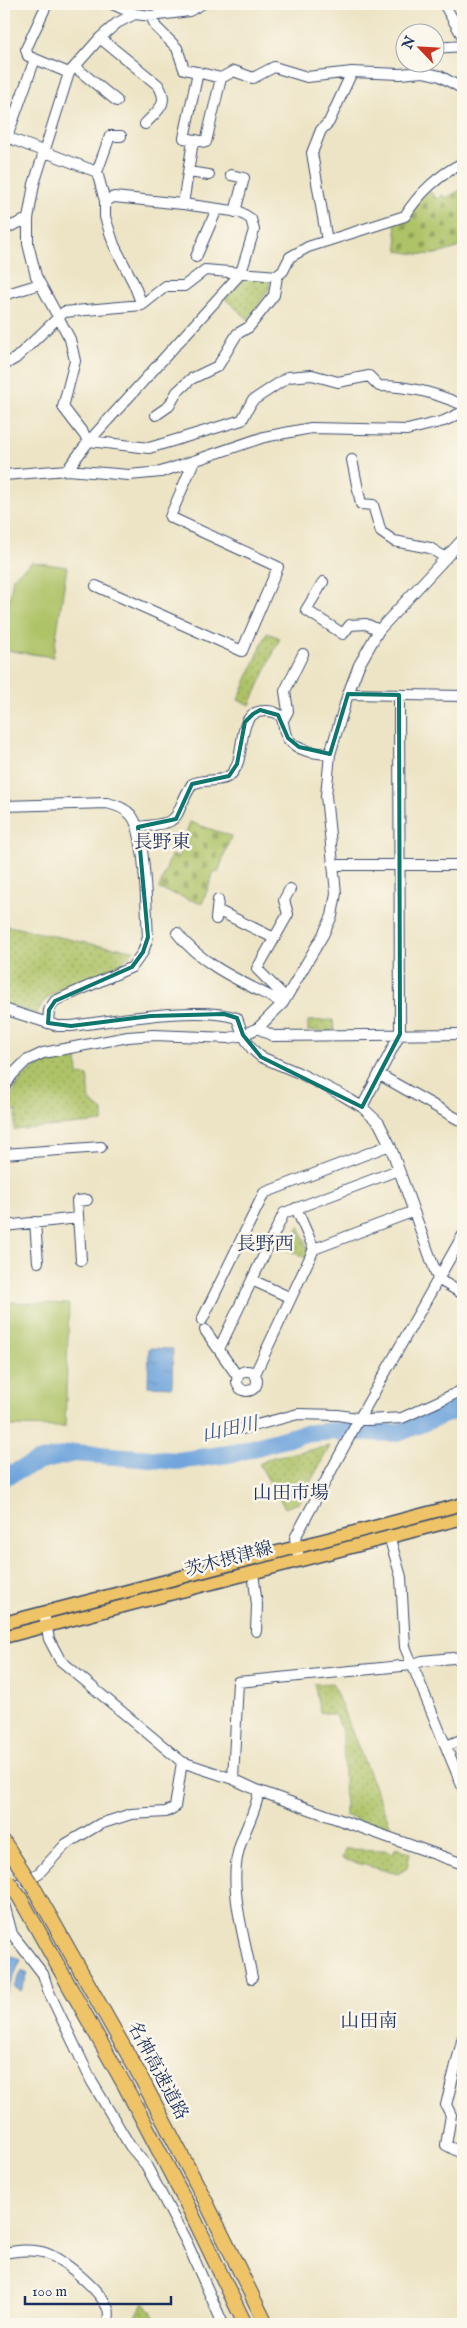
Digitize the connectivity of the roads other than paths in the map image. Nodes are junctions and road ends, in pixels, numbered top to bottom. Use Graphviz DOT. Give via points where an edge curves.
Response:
graph roads {
  1 [pos="47,4"];
  2 [pos="112,4"];
  3 [pos="202,4"];
  4 [pos="444,4"];
  5 [pos="135,14"];
  6 [pos="151,16"];
  7 [pos="463,37"];
  8 [pos="100,38"];
  9 [pos="463,46"];
  10 [pos="444,47"];
  11 [pos="35,59"];
  12 [pos="72,70"];
  13 [pos="198,72"];
  14 [pos="352,72"];
  15 [pos="221,78"];
  16 [pos="463,89"];
  17 [pos="117,101"];
  18 [pos="145,124"];
  19 [pos="5,136"];
  20 [pos="121,136"];
  21 [pos="193,141"];
  22 [pos="44,151"];
  23 [pos="463,163"];
  24 [pos="97,172"];
  25 [pos="188,172"];
  26 [pos="209,175"];
  27 [pos="231,175"];
  28 [pos="104,201"];
  29 [pos="183,204"];
  30 [pos="217,209"];
  31 [pos="235,212"];
  32 [pos="28,219"];
  33 [pos="4,229"];
  34 [pos="327,241"];
  35 [pos="196,258"];
  36 [pos="241,274"];
  37 [pos="278,276"];
  38 [pos="40,284"];
  39 [pos="4,295"];
  40 [pos="142,304"];
  41 [pos="59,318"];
  42 [pos="4,365"];
  43 [pos="463,405"];
  44 [pos="463,412"];
  45 [pos="156,415"];
  46 [pos="89,441"];
  47 [pos="352,460"];
  48 [pos="194,461"];
  49 [pos="67,470"];
  50 [pos="4,475"];
  51 [pos="463,538"];
  52 [pos="446,558"];
  53 [pos="323,582"];
  54 [pos="96,586"];
  55 [pos="379,630"];
  56 [pos="303,654"];
  57 [pos="348,694"];
  58 [pos="399,695"];
  59 [pos="463,696"];
  60 [pos="283,720"];
  61 [pos="330,754"];
  62 [pos="4,806"];
  63 [pos="138,828"];
  64 [pos="333,865"];
  65 [pos="400,865"];
  66 [pos="463,865"];
  67 [pos="290,889"];
  68 [pos="217,910"];
  69 [pos="177,933"];
  70 [pos="274,938"];
  71 [pos="284,1001"];
  72 [pos="4,1009"];
  73 [pos="48,1023"];
  74 [pos="258,1028"];
  75 [pos="400,1034"];
  76 [pos="463,1034"];
  77 [pos="243,1035"];
  78 [pos="380,1075"];
  79 [pos="4,1088"];
  80 [pos="362,1107"];
  81 [pos="463,1122"];
  82 [pos="390,1145"];
  83 [pos="101,1147"];
  84 [pos="4,1154"];
  85 [pos="398,1170"];
  86 [pos="88,1200"];
  87 [pos="296,1208"];
  88 [pos="412,1212"];
  89 [pos="78,1218"];
  90 [pos="35,1222"];
  91 [pos="4,1226"];
  92 [pos="463,1235"];
  93 [pos="314,1249"];
  94 [pos="81,1260"];
  95 [pos="38,1262"];
  96 [pos="438,1279"];
  97 [pos="252,1280"];
  98 [pos="463,1294"];
  99 [pos="291,1298"];
  100 [pos="219,1349"];
  101 [pos="255,1374"];
  102 [pos="238,1377"];
  103 [pos="463,1390"];
  104 [pos="359,1419"];
  105 [pos="238,1430"];
  106 [pos="463,1504"];
  107 [pos="463,1518"];
  108 [pos="389,1536"];
  109 [pos="298,1553"];
  110 [pos="253,1572"];
  111 [pos="43,1613"];
  112 [pos="4,1623"];
  113 [pos="46,1626"];
  114 [pos="256,1631"];
  115 [pos="4,1637"];
  116 [pos="463,1657"];
  117 [pos="412,1665"];
  118 [pos="463,1739"];
  119 [pos="446,1746"];
  120 [pos="182,1762"];
  121 [pos="234,1778"];
  122 [pos="463,1788"];
  123 [pos="259,1791"];
  124 [pos="4,1842"];
  125 [pos="463,1863"];
  126 [pos="5,1883"];
  127 [pos="4,1904"];
  128 [pos="252,1978"];
  129 [pos="463,2038"];
  130 [pos="463,2154"];
  131 [pos="4,2253"];
  132 [pos="108,2324"];
  133 [pos="223,2324"];
  134 [pos="245,2324"];
  135 [pos="266,2324"];
  1 -- 11 [label="street" via="26,49 28,56"];
  2 -- 5 [label="street"];
  3 -- 6 [label="street" via="190,11"];
  4 -- 7 [label="street"];
  5 -- 6 [label="street"];
  5 -- 8 [label="street" via="117,23"];
  6 -- 13 [label="street" via="177,48 184,69"];
  8 -- 12 [label="street"];
  8 -- 18 [label="street" via="158,85 164,94 163,105"];
  9 -- 10 [label="street"];
  11 -- 12 [label="street"];
  11 -- 19 [label="street"];
  12 -- 17 [label="street"];
  12 -- 22 [label="street"];
  13 -- 15 [label="street"];
  13 -- 21 [label="street" via="184,138"];
  14 -- 15 [label="street" via="308,77 274,67 252,78 234,71"];
  14 -- 16 [label="street" via="423,72 440,76"];
  14 -- 34 [label="street" via="312,153"];
  15 -- 21 [label="street" via="206,142"];
  19 -- 22 [label="street"];
  20 -- 24 [label="street" via="110,136"];
  21 -- 25 [label="street"];
  22 -- 24 [label="street"];
  22 -- 32 [label="street"];
  23 -- 34 [label="street" via="447,172 415,200 405,216"];
  24 -- 28 [label="street"];
  25 -- 26 [label="street"];
  25 -- 29 [label="street"];
  27 -- 31 [label="street" via="244,178"];
  28 -- 29 [label="street" via="114,197"];
  28 -- 40 [label="street" via="114,246"];
  29 -- 30 [label="street"];
  30 -- 31 [label="street"];
  30 -- 35 [label="street"];
  31 -- 36 [label="street" via="251,219 254,230"];
  32 -- 33 [label="street"];
  32 -- 38 [label="street" via="28,244"];
  34 -- 37 [label="street" via="290,257"];
  36 -- 37 [label="street"];
  36 -- 40 [label="street" via="206,270 184,286 166,286"];
  36 -- 46 [label="street"];
  37 -- 45 [label="street" via="274,295 249,327 236,334 218,366 191,379 177,392 169,406"];
  38 -- 39 [label="street"];
  38 -- 41 [label="street"];
  40 -- 41 [label="street" via="64,312"];
  41 -- 42 [label="street"];
  41 -- 46 [label="street" via="70,339 75,360 63,407"];
  43 -- 46 [label="street" via="405,386 379,386 369,376 338,382 312,375 288,377 252,401 242,420 149,448"];
  44 -- 48 [label="street" via="444,421 407,430 311,428 264,437"];
  46 -- 49 [label="street"];
  47 -- 52 [label="street" via="361,504 374,505 381,532 394,541 430,548"];
  48 -- 49 [label="street" via="161,472 129,475"];
  48 -- 54 [label="street" via="170,517 278,567 242,651"];
  49 -- 50 [label="street"];
  51 -- 52 [label="street"];
  52 -- 55 [label="street"];
  53 -- 55 [label="street" via="306,610 343,634 350,625 366,624"];
  55 -- 57 [label="street" via="359,665"];
  56 -- 60 [label="street" via="285,691 288,712"];
  57 -- 58 [label="street"];
  57 -- 61 [label="street"];
  58 -- 59 [label="street"];
  58 -- 65 [label="street"];
  60 -- 61 [label="street" via="288,738 299,747"];
  60 -- 63 [label="street" via="272,712 260,710 252,714 245,722 237,764 229,776 192,784 176,819"];
  61 -- 64 [label="street" via="326,796"];
  62 -- 63 [label="street" via="107,802 132,816"];
  63 -- 73 [label="street" via="148,937 144,952 132,967 55,1001 49,1010"];
  64 -- 65 [label="street"];
  64 -- 71 [label="street" via="336,893 332,916"];
  65 -- 66 [label="street"];
  65 -- 75 [label="street"];
  67 -- 70 [label="street" via="284,900 288,914"];
  68 -- 70 [label="street"];
  69 -- 71 [label="street" via="184,943 218,968"];
  70 -- 71 [label="street" via="257,969"];
  71 -- 74 [label="street"];
  72 -- 73 [label="street"];
  73 -- 77 [label="street" via="70,1026 151,1016 224,1014 237,1018"];
  74 -- 75 [label="street" via="273,1036"];
  74 -- 77 [label="street"];
  75 -- 76 [label="street"];
  75 -- 78 [label="street"];
  77 -- 79 [label="street" via="229,1038 128,1037 44,1054 26,1061"];
  77 -- 80 [label="street" via="261,1057 299,1073"];
  78 -- 80 [label="street"];
  78 -- 81 [label="street"];
  80 -- 82 [label="street" via="379,1123"];
  82 -- 85 [label="street"];
  82 -- 100 [label="street" via="264,1193 203,1325"];
  83 -- 84 [label="street"];
  85 -- 87 [label="street"];
  85 -- 88 [label="street"];
  86 -- 89 [label="street" via="77,1201"];
  87 -- 93 [label="street"];
  87 -- 97 [label="street" via="284,1213"];
  88 -- 93 [label="street"];
  88 -- 96 [label="street"];
  89 -- 90 [label="street"];
  89 -- 94 [label="street"];
  90 -- 91 [label="street"];
  90 -- 95 [label="street"];
  92 -- 96 [label="street"];
  93 -- 99 [label="street"];
  96 -- 98 [label="street"];
  96 -- 104 [label="street"];
  97 -- 99 [label="street"];
  97 -- 100 [label="street"];
  99 -- 101 [label="street"];
  100 -- 102 [label="street"];
  101 -- 102 [label="street" via="246,1371"];
  101 -- 102 [label="street" via="257,1384 247,1391 239,1386"];
  103 -- 104 [label="street" via="402,1418"];
  104 -- 105 [label="street" via="298,1414"];
  104 -- 109 [label="street" via="295,1538"];
  106 -- 109 [label="main road, 茨木摂津線"];
  107 -- 108 [label="main road, 茨木摂津線"];
  108 -- 109 [label="main road, 茨木摂津線"];
  108 -- 117 [label="street" via="401,1577 405,1647"];
  109 -- 110 [label="main road, 茨木摂津線"];
  109 -- 111 [label="main road, 茨木摂津線"];
  110 -- 113 [label="main road, 茨木摂津線"];
  110 -- 114 [label="street"];
  111 -- 112 [label="main road, 茨木摂津線"];
  111 -- 113 [label="street"];
  113 -- 115 [label="main road, 茨木摂津線"];
  113 -- 120 [label="street" via="60,1660"];
  116 -- 117 [label="street"];
  117 -- 119 [label="street"];
  117 -- 121 [label="street" via="238,1682"];
  118 -- 119 [label="street"];
  119 -- 122 [label="street"];
  120 -- 121 [label="street"];
  120 -- 126 [label="street" via="175,1806 166,1812 131,1814 100,1824 66,1844 39,1873"];
  121 -- 123 [label="street"];
  123 -- 125 [label="street"];
  123 -- 128 [label="street" via="256,1809 238,1852 234,1882"];
  124 -- 135 [label="highway, 名神高速道路, bridge" via="35,1890 139,2074"];
  126 -- 134 [label="highway, 名神高速道路, bridge" via="20,1898 124,2084"];
  127 -- 133 [label="street" via="12,1934 43,1974 92,2082 130,2146 146,2165 187,2243"];
  129 -- 130 [label="street" via="446,2105 451,2115 446,2145"];
  131 -- 132 [label="street" via="27,2250 61,2260 99,2294 109,2311"];
}
